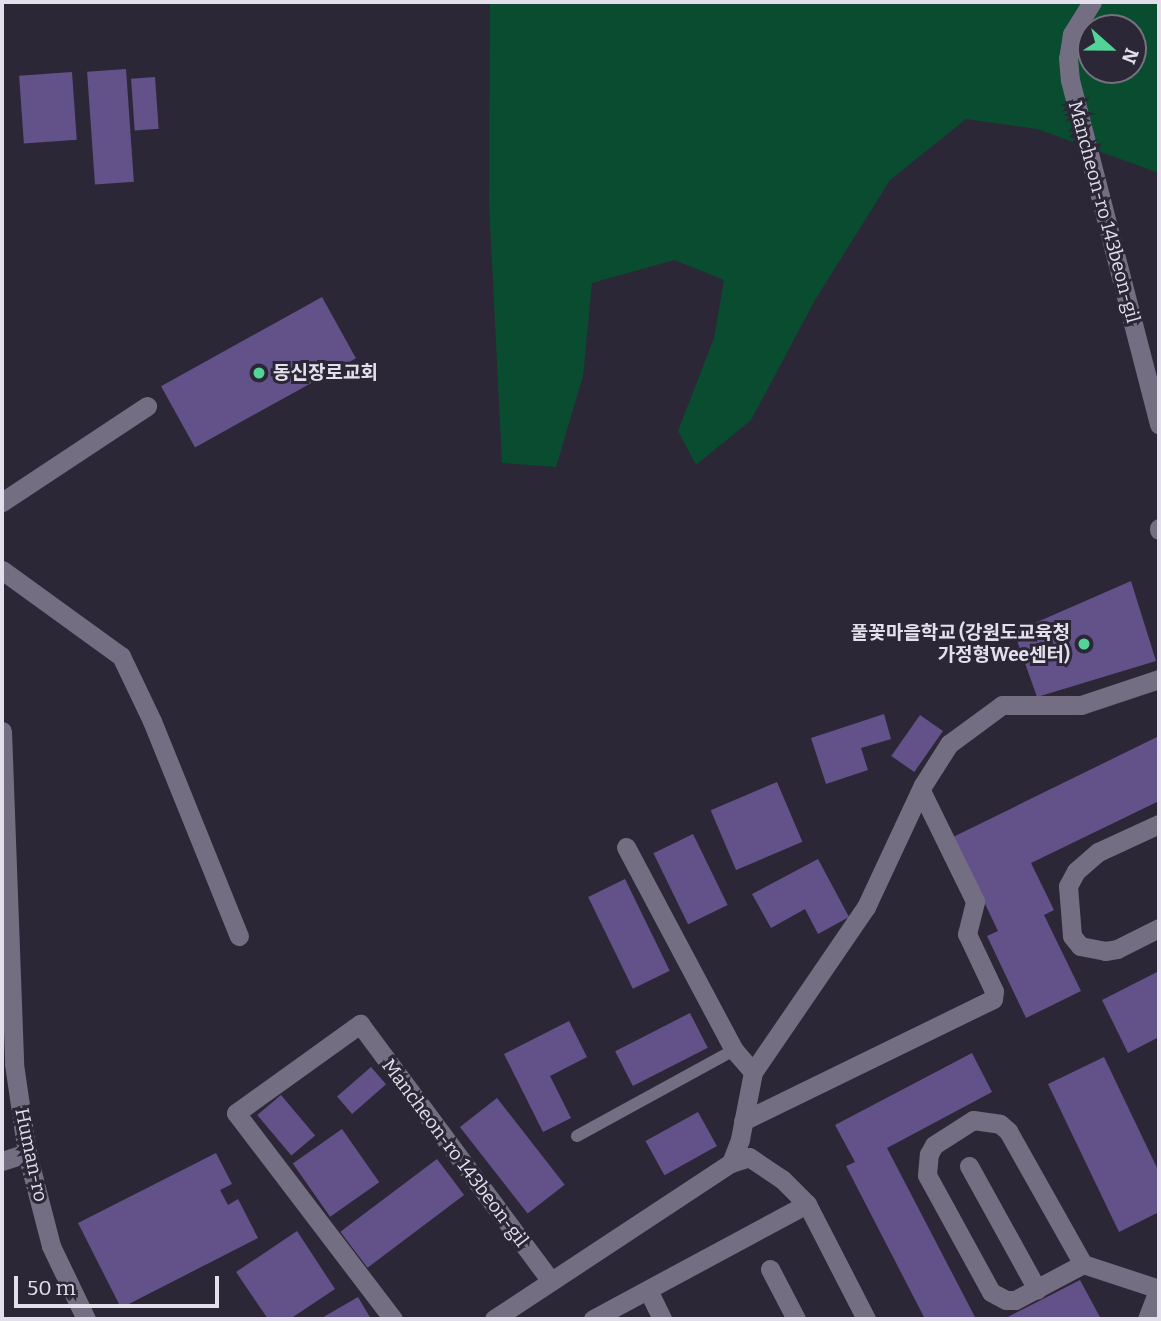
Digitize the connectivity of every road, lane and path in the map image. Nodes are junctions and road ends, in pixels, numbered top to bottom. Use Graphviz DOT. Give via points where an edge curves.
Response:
graph roads {
  1 [pos="1092,2"];
  2 [pos="147,406"];
  3 [pos="1159,425"];
  4 [pos="2,502"];
  5 [pos="2,570"];
  6 [pos="1159,679"];
  7 [pos="2,731"];
  8 [pos="921,791"];
  9 [pos="1159,824"];
  10 [pos="626,847"];
  11 [pos="1159,928"];
  12 [pos="239,936"];
  13 [pos="734,1050"];
  14 [pos="752,1072"];
  15 [pos="743,1121"];
  16 [pos="577,1136"];
  17 [pos="27,1153"];
  18 [pos="2,1161"];
  19 [pos="731,1163"];
  20 [pos="969,1166"];
  21 [pos="807,1204"];
  22 [pos="1083,1264"];
  23 [pos="770,1269"];
  24 [pos="551,1281"];
  25 [pos="1037,1289"];
  26 [pos="1159,1289"];
  27 [pos="648,1290"];
  28 [pos="1159,1304"];
  29 [pos="86,1319"];
  30 [pos="393,1319"];
  31 [pos="494,1319"];
  32 [pos="593,1319"];
  33 [pos="662,1319"];
  34 [pos="796,1319"];
  35 [pos="866,1319"];
  36 [pos="1150,1319"];
  1 -- 3 [label="street, Mancheon-ro 143beon-gil" via="1072,34 1070,80"];
  2 -- 4 [label="street"];
  5 -- 12 [label="street" via="121,656"];
  6 -- 8 [label="street" via="1081,705 1002,705 949,744"];
  7 -- 17 [label="street, Human-ro" via="14,1064"];
  8 -- 14 [label="street" via="866,907"];
  8 -- 15 [label="street" via="975,901 967,934 993,989 993,999"];
  9 -- 11 [label="street" via="1087,860 1068,886 1072,936 1080,946 1117,949"];
  10 -- 13 [label="street"];
  13 -- 14 [label="street"];
  13 -- 16 [label="lane"];
  14 -- 15 [label="street"];
  15 -- 19 [label="street"];
  17 -- 18 [label="street"];
  17 -- 29 [label="street, Human-ro" via="51,1246"];
  19 -- 21 [label="street" via="749,1157 782,1179"];
  19 -- 24 [label="street"];
  20 -- 25 [label="street"];
  21 -- 27 [label="street"];
  21 -- 35 [label="street"];
  22 -- 25 [label="street"];
  22 -- 25 [label="street" via="1008,1131 990,1121 974,1120 942,1137 929,1154 927,1175 984,1284 1006,1300"];
  22 -- 26 [label="street"];
  23 -- 34 [label="street"];
  24 -- 30 [label="street, Mancheon-ro 143beon-gil" via="360,1024 236,1113"];
  24 -- 31 [label="street"];
  26 -- 36 [label="street"];
  27 -- 32 [label="street"];
  27 -- 33 [label="street"];
  28 -- 36 [label="street"];
}
